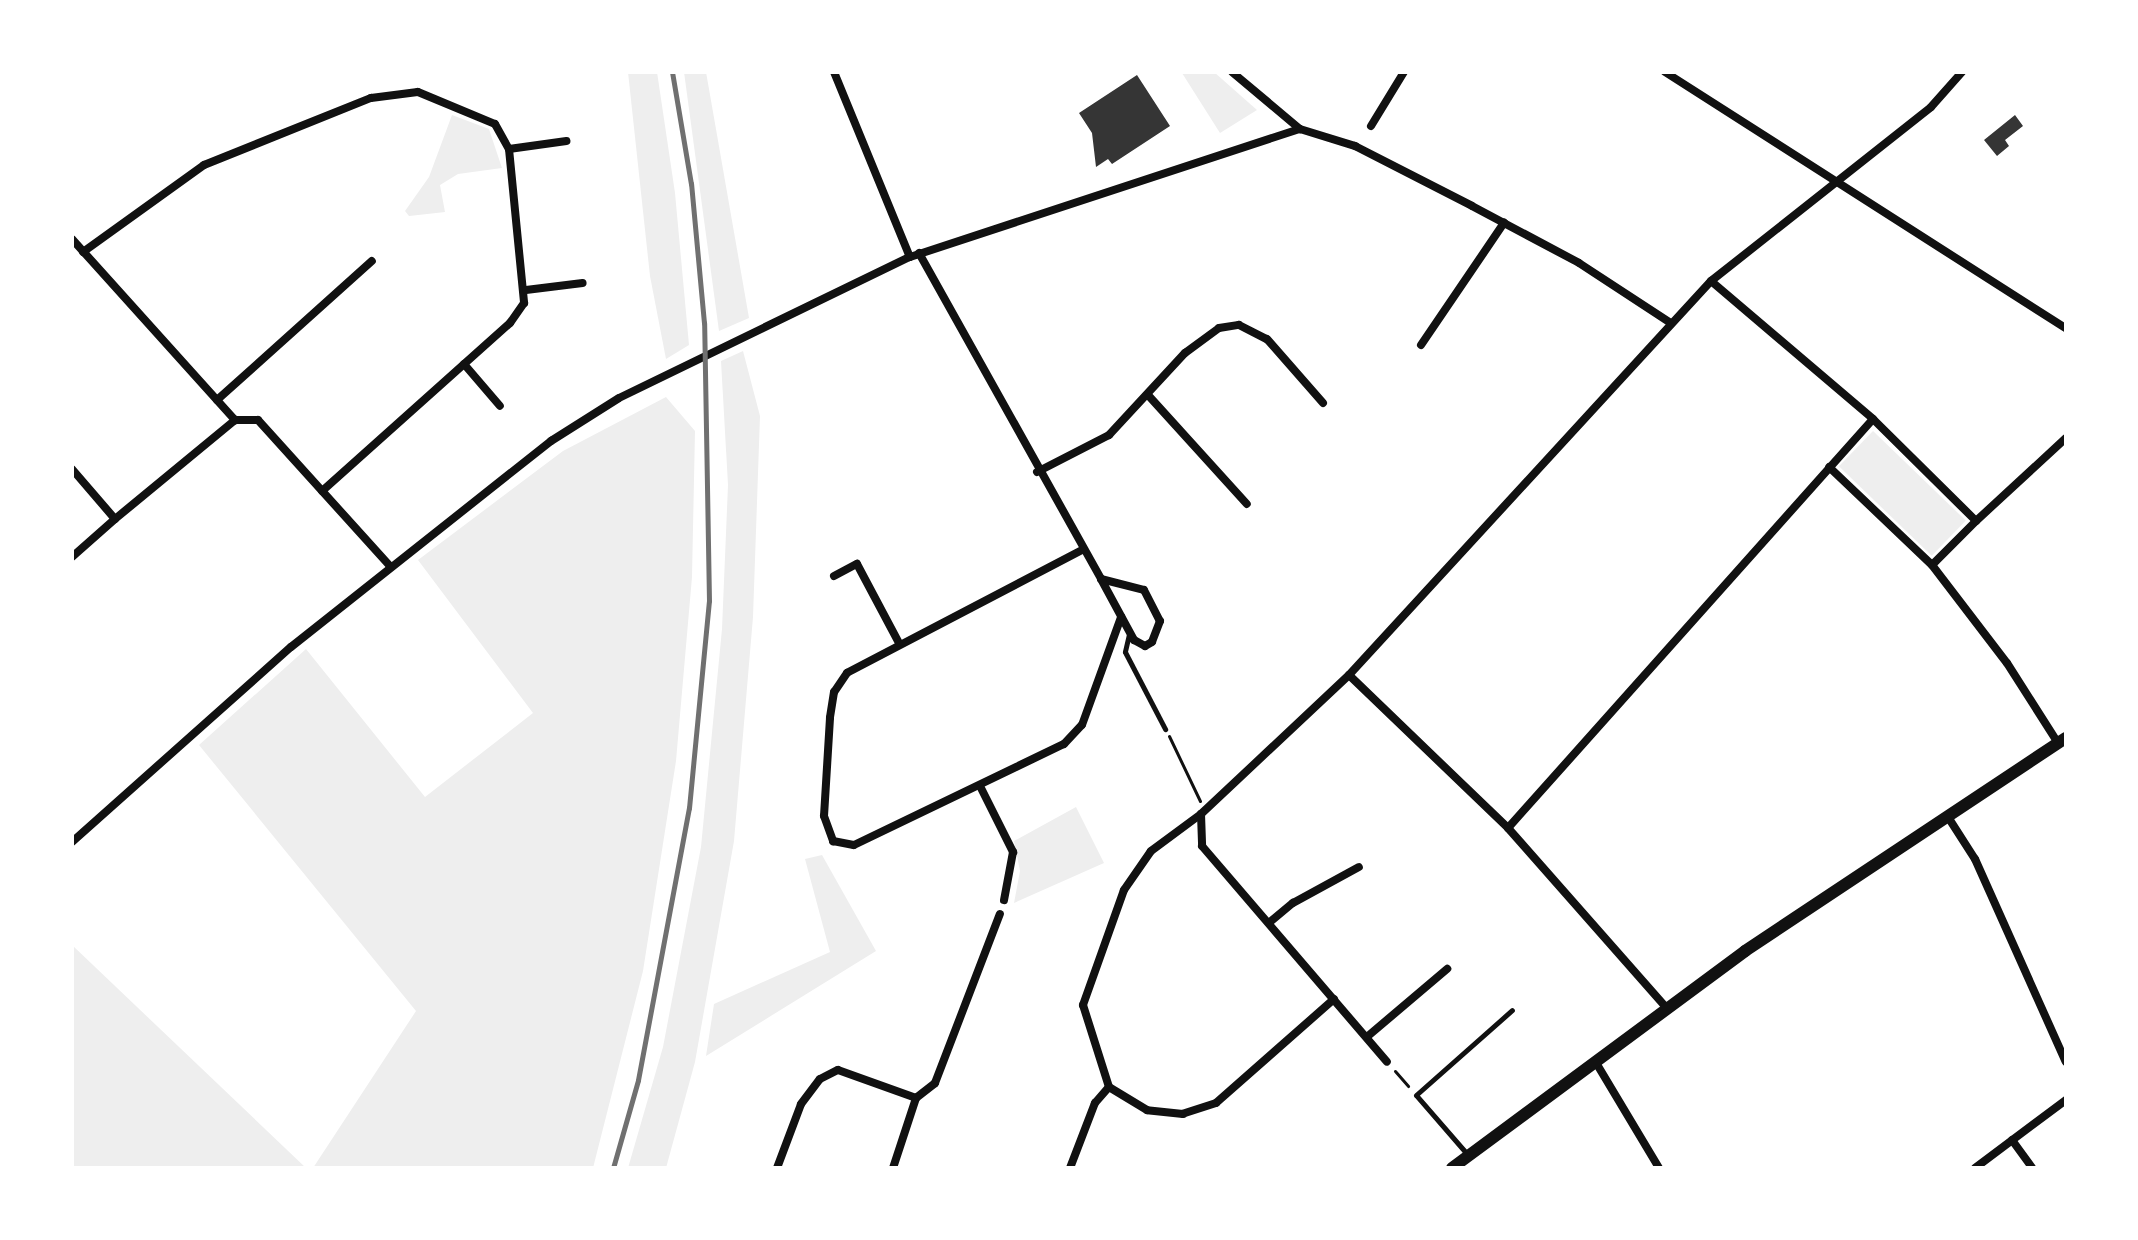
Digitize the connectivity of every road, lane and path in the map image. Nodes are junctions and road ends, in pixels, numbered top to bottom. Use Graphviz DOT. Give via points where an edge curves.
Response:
graph roads {
  1 [pos="834,72"];
  2 [pos="1232,72"];
  3 [pos="1404,72"];
  4 [pos="1665,72"];
  5 [pos="1962,72"];
  6 [pos="1371,126"];
  7 [pos="1300,129"];
  8 [pos="566,141"];
  9 [pos="509,149"];
  10 [pos="1836,182"];
  11 [pos="1504,223"];
  12 [pos="72,239"];
  13 [pos="83,252"];
  14 [pos="915,255"];
  15 [pos="372,261"];
  16 [pos="1711,281"];
  17 [pos="583,283"];
  18 [pos="526,290"];
  19 [pos="1669,322"];
  20 [pos="2066,328"];
  21 [pos="1421,345"];
  22 [pos="464,364"];
  23 [pos="1148,395"];
  24 [pos="217,400"];
  25 [pos="1323,403"];
  26 [pos="500,406"];
  27 [pos="1873,419"];
  28 [pos="235,420"];
  29 [pos="2066,438"];
  30 [pos="1829,467"];
  31 [pos="72,469"];
  32 [pos="1037,472"];
  33 [pos="322,491"];
  34 [pos="1247,504"];
  35 [pos="115,519"];
  36 [pos="1976,521"];
  37 [pos="1082,550"];
  38 [pos="72,557"];
  39 [pos="1932,565"];
  40 [pos="391,567"];
  41 [pos="834,576"];
  42 [pos="1101,579"];
  43 [pos="1121,617"];
  44 [pos="1130,633"];
  45 [pos="899,643"];
  46 [pos="1349,675"];
  47 [pos="1165,729"];
  48 [pos="2062,740"];
  49 [pos="981,788"];
  50 [pos="1201,814"];
  51 [pos="1948,817"];
  52 [pos="1508,828"];
  53 [pos="72,842"];
  54 [pos="1359,867"];
  55 [pos="1004,900"];
  56 [pos="1000,914"];
  57 [pos="1270,922"];
  58 [pos="1447,969"];
  59 [pos="1334,999"];
  60 [pos="1666,1007"];
  61 [pos="1512,1010"];
  62 [pos="1368,1036"];
  63 [pos="1595,1061"];
  64 [pos="1387,1062"];
  65 [pos="2066,1062"];
  66 [pos="1109,1087"];
  67 [pos="1416,1095"];
  68 [pos="916,1098"];
  69 [pos="2066,1100"];
  70 [pos="2012,1140"];
  71 [pos="1468,1155"];
  72 [pos="777,1168"];
  73 [pos="893,1168"];
  74 [pos="1070,1168"];
  75 [pos="1452,1168"];
  76 [pos="1659,1168"];
  77 [pos="1975,1168"];
  78 [pos="2032,1168"];
  1 -- 14 [label="street"];
  2 -- 7 [label="street"];
  3 -- 6 [label="street"];
  4 -- 10 [label="street"];
  5 -- 10 [label="street" via="1931,107"];
  7 -- 11 [label="street" via="1355,146"];
  7 -- 14 [label="street"];
  8 -- 9 [label="street"];
  9 -- 13 [label="street" via="501,131 478,114 418,92 390,92 204,165"];
  9 -- 18 [label="street"];
  10 -- 16 [label="street"];
  10 -- 20 [label="street"];
  11 -- 19 [label="street" via="1579,263"];
  11 -- 21 [label="street"];
  12 -- 13 [label="street"];
  13 -- 24 [label="street"];
  14 -- 32 [label="street"];
  14 -- 40 [label="street" via="619,398 551,441"];
  15 -- 24 [label="street"];
  16 -- 19 [label="street"];
  16 -- 27 [label="street"];
  17 -- 18 [label="street"];
  18 -- 22 [label="street" via="519,314"];
  19 -- 46 [label="street"];
  22 -- 26 [label="street"];
  22 -- 33 [label="street"];
  23 -- 25 [label="street" via="1205,335 1239,325 1267,339"];
  23 -- 32 [label="street" via="1109,435"];
  23 -- 34 [label="street"];
  24 -- 28 [label="street"];
  27 -- 30 [label="street"];
  27 -- 36 [label="street"];
  28 -- 33 [label="street" via="258,420"];
  28 -- 35 [label="street"];
  29 -- 36 [label="street"];
  30 -- 39 [label="street"];
  30 -- 52 [label="street"];
  31 -- 35 [label="street"];
  32 -- 37 [label="street"];
  33 -- 40 [label="street"];
  35 -- 38 [label="street"];
  36 -- 39 [label="street"];
  37 -- 42 [label="street"];
  37 -- 45 [label="street"];
  39 -- 48 [label="street"];
  40 -- 53 [label="street" via="291,647"];
  41 -- 45 [label="street" via="857,564"];
  42 -- 43 [label="street"];
  42 -- 44 [label="street" via="1140,587 1160,621 1158,637 1145,646"];
  43 -- 44 [label="street"];
  43 -- 49 [label="street" via="1076,734"];
  44 -- 47 [label="lane" via="1125,652"];
  45 -- 49 [label="street" via="847,673 834,692 824,816 833,841 854,845"];
  46 -- 50 [label="street"];
  46 -- 52 [label="street"];
  47 -- 50 [label="path" via="1199,795"];
  48 -- 51 [label="street"];
  49 -- 55 [label="street" via="1013,852"];
  50 -- 57 [label="street" via="1202,846"];
  50 -- 66 [label="street" via="1151,851 1133,872 1083,999"];
  51 -- 60 [label="street"];
  51 -- 65 [label="street" via="1975,859"];
  52 -- 60 [label="street"];
  54 -- 57 [label="street" via="1293,903"];
  56 -- 68 [label="street" via="935,1083"];
  57 -- 59 [label="street"];
  58 -- 62 [label="street"];
  59 -- 62 [label="street"];
  59 -- 66 [label="street" via="1201,1111 1147,1110"];
  60 -- 63 [label="street"];
  61 -- 67 [label="lane"];
  62 -- 64 [label="street"];
  63 -- 71 [label="street"];
  63 -- 76 [label="street"];
  64 -- 67 [label="path"];
  66 -- 74 [label="street" via="1095,1103"];
  67 -- 71 [label="lane"];
  68 -- 72 [label="street" via="838,1070 820,1079 801,1104"];
  68 -- 73 [label="street"];
  69 -- 70 [label="street"];
  70 -- 77 [label="street"];
  70 -- 78 [label="street"];
  71 -- 75 [label="street"];
}
